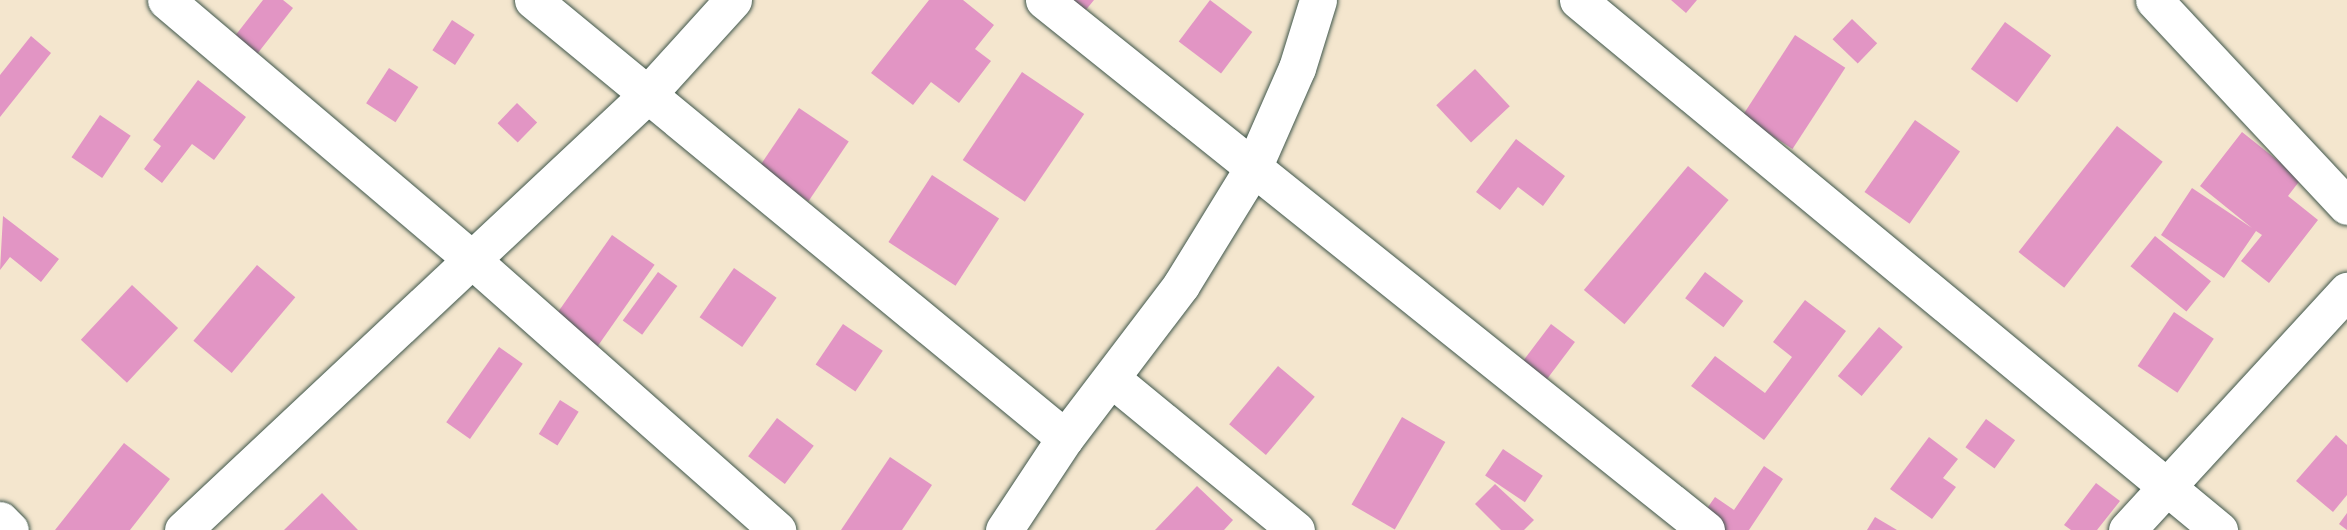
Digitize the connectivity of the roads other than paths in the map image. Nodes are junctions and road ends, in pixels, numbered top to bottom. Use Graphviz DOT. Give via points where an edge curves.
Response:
graph roads {
  1 [pos="166,0"];
  2 [pos="533,0"];
  3 [pos="733,0"];
  4 [pos="1044,0"];
  5 [pos="1318,0"];
  6 [pos="1578,0"];
  7 [pos="2154,0"];
  8 [pos="645,97"];
  9 [pos="1253,168"];
  10 [pos="2347,206"];
  11 [pos="471,259"];
  12 [pos="2347,291"];
  13 [pos="1112,379"];
  14 [pos="1065,438"];
  15 [pos="2166,486"];
  16 [pos="0,520"];
  17 [pos="10,530"];
  18 [pos="183,530"];
  19 [pos="776,530"];
  20 [pos="1004,530"];
  21 [pos="1296,530"];
  22 [pos="1706,530"];
  23 [pos="2127,530"];
  24 [pos="2219,530"];
  1 -- 11 [label="street"];
  2 -- 8 [label="street"];
  3 -- 8 [label="street"];
  4 -- 9 [label="street"];
  5 -- 9 [label="street" via="1297,68"];
  6 -- 15 [label="street"];
  7 -- 10 [label="street"];
  8 -- 11 [label="street"];
  8 -- 14 [label="street"];
  9 -- 13 [label="street" via="1181,285"];
  9 -- 22 [label="street"];
  11 -- 18 [label="street"];
  11 -- 19 [label="street"];
  12 -- 15 [label="street"];
  13 -- 14 [label="street"];
  13 -- 21 [label="street"];
  14 -- 20 [label="street"];
  15 -- 23 [label="street"];
  15 -- 24 [label="street"];
  16 -- 17 [label="street"];
}
